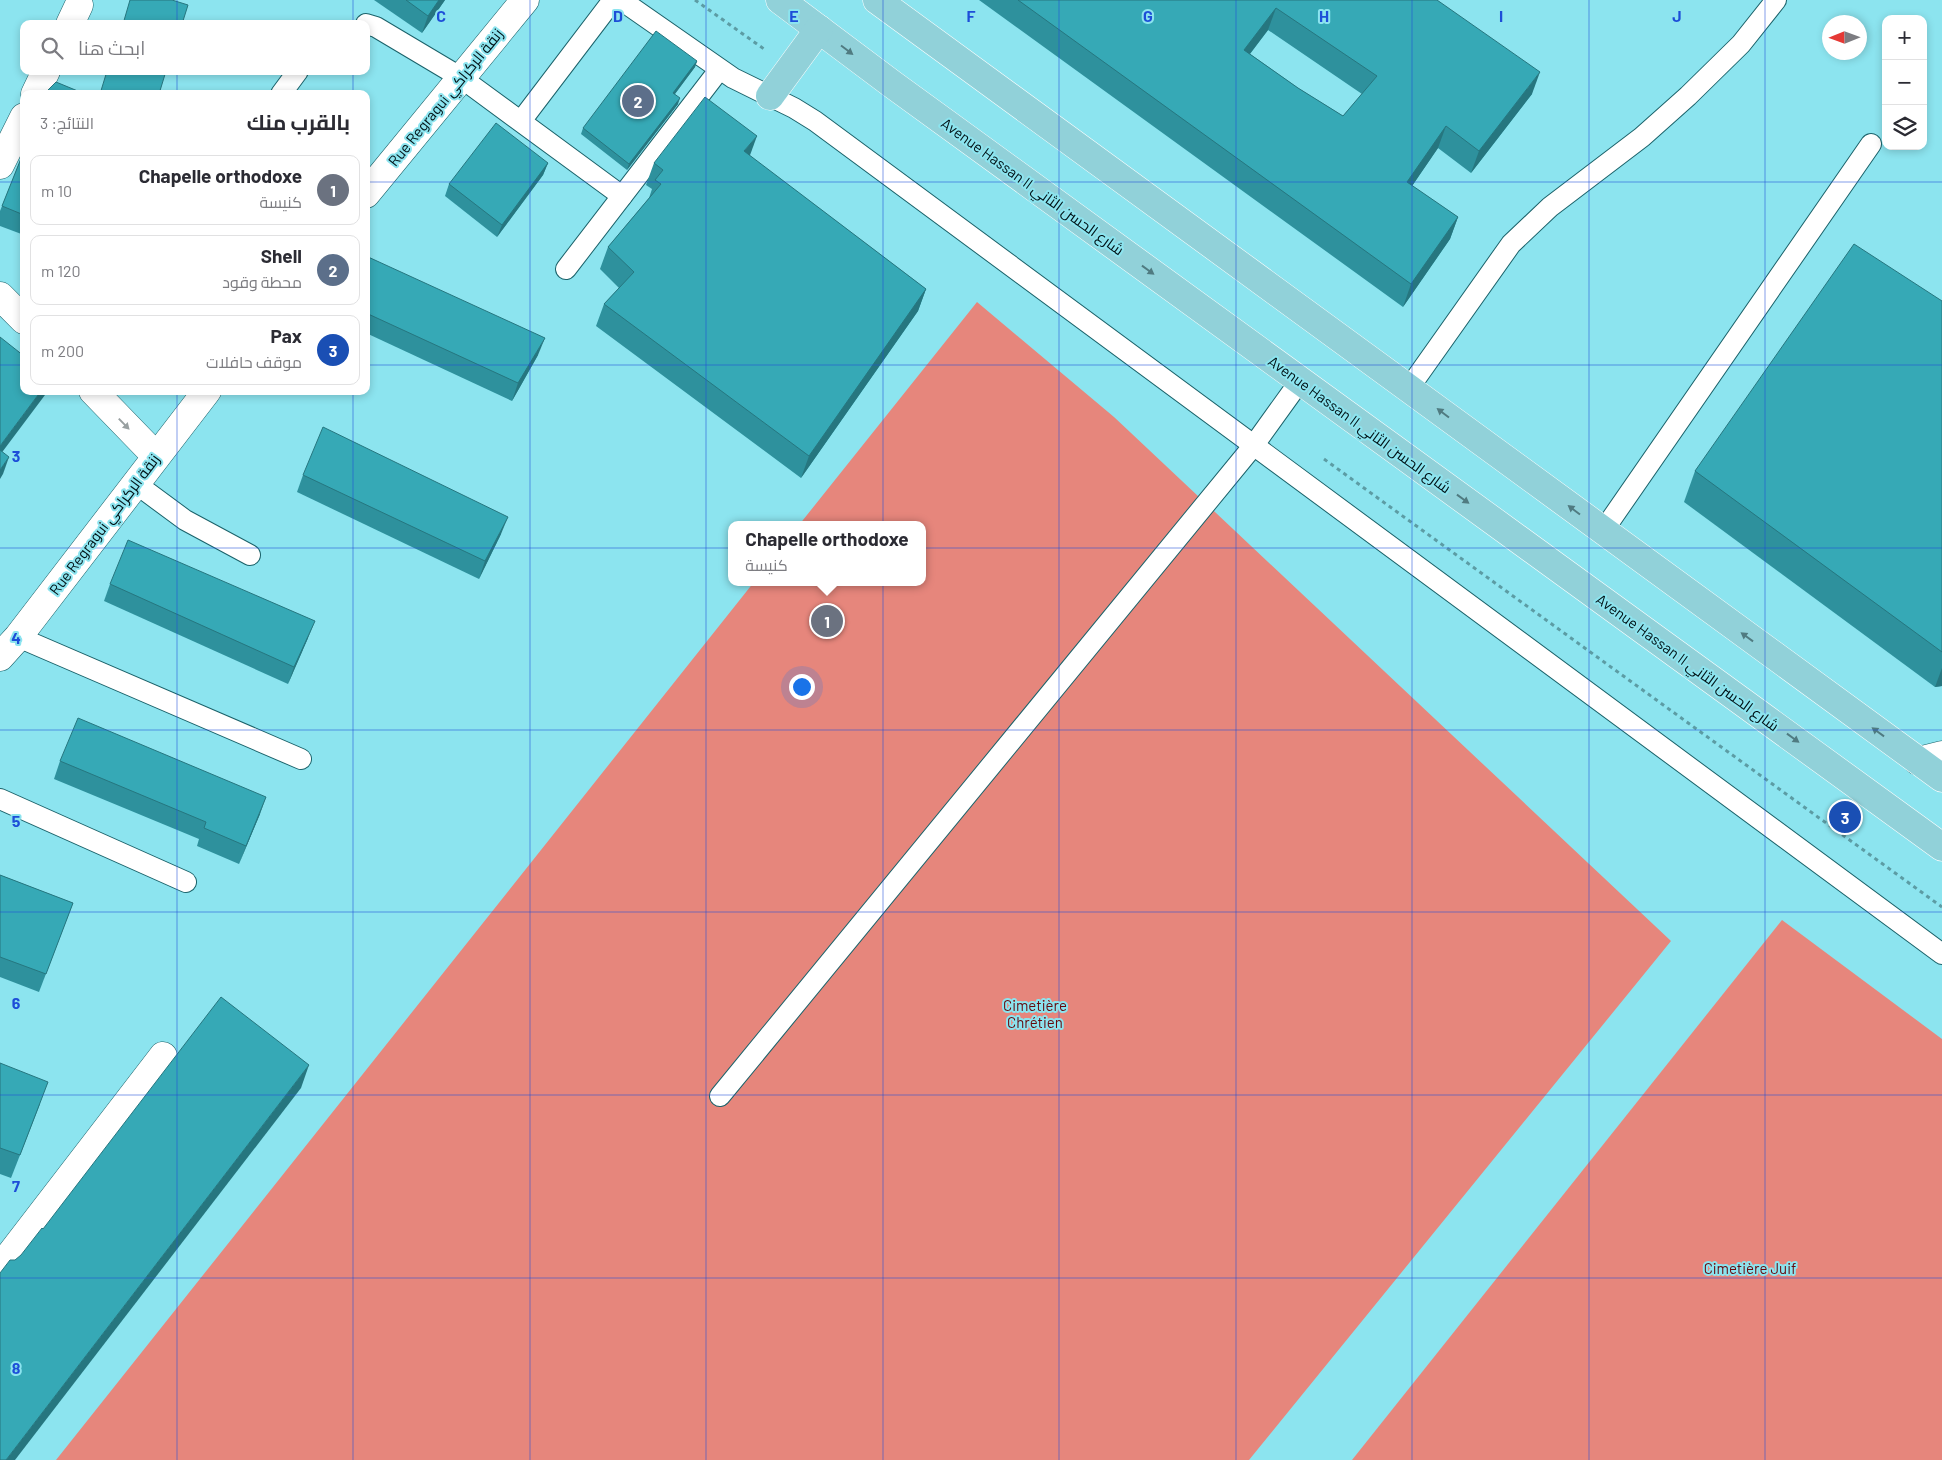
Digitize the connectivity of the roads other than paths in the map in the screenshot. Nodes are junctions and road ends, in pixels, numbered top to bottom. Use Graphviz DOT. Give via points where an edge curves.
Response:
graph roads {
  1 [pos="525,0"];
  2 [pos="613,0"];
  3 [pos="621,0"];
  4 [pos="780,0"];
  5 [pos="877,0"];
  6 [pos="1776,0"];
  7 [pos="370,25"];
  8 [pos="818,29"];
  9 [pos="719,70"];
  10 [pos="44,75"];
  11 [pos="295,75"];
  12 [pos="460,77"];
  13 [pos="37,90"];
  14 [pos="284,90"];
  15 [pos="770,96"];
  16 [pos="521,121"];
  17 [pos="20,125"];
  18 [pos="1871,144"];
  19 [pos="0,165"];
  20 [pos="370,189"];
  21 [pos="622,196"];
  22 [pos="566,269"];
  23 [pos="0,296"];
  24 [pos="20,316"];
  25 [pos="1300,381"];
  26 [pos="1409,388"];
  27 [pos="96,395"];
  28 [pos="205,395"];
  29 [pos="1254,445"];
  30 [pos="156,456"];
  31 [pos="135,483"];
  32 [pos="1603,531"];
  33 [pos="250,555"];
  34 [pos="18,636"];
  35 [pos="0,657"];
  36 [pos="1930,758"];
  37 [pos="301,759"];
  38 [pos="1942,778"];
  39 [pos="0,798"];
  40 [pos="1942,847"];
  41 [pos="186,882"];
  42 [pos="1942,954"];
  43 [pos="163,1056"];
  44 [pos="720,1096"];
  45 [pos="2,1264"];
  1 -- 12 [label="street, Rue Regragui زنقة الركراكي"];
  2 -- 16 [label="lane"];
  3 -- 9 [label="lane"];
  4 -- 8 [label="main road, Avenue Hassan II شارع الحسن الثاني"];
  5 -- 26 [label="main road"];
  6 -- 26 [label="lane" via="1742,44 1688,96 1642,137 1550,207 1510,244"];
  7 -- 12 [label="lane"];
  8 -- 15 [label="main road"];
  8 -- 25 [label="main road, Avenue Hassan II شارع الحسن الثاني, one-way"];
  9 -- 15 [label="lane"];
  9 -- 21 [label="lane"];
  10 -- 13 [label="street"];
  11 -- 14 [label="lane"];
  12 -- 16 [label="lane"];
  12 -- 20 [label="street, Rue Regragui زنقة الركراكي"];
  15 -- 29 [label="lane" via="816,121"];
  16 -- 21 [label="lane"];
  17 -- 19 [label="street"];
  18 -- 32 [label="lane"];
  21 -- 22 [label="lane"];
  23 -- 24 [label="street"];
  25 -- 29 [label="lane"];
  25 -- 40 [label="main road, Avenue Hassan II شارع الحسن الثاني, one-way"];
  32 -- 26 [label="main road, one-way"];
  27 -- 30 [label="street, one-way"];
  28 -- 30 [label="street, Rue Regragui زنقة الركراكي"];
  29 -- 42 [label="lane"];
  29 -- 44 [label="lane"];
  30 -- 31 [label="street, Rue Regragui زنقة الركراكي"];
  31 -- 33 [label="lane" via="184,520"];
  31 -- 34 [label="street, Rue Regragui زنقة الركراكي"];
  36 -- 32 [label="main road, one-way"];
  34 -- 35 [label="street, Rue Regragui زنقة الركراكي"];
  34 -- 37 [label="lane"];
  36 -- 38 [label="main road"];
  39 -- 41 [label="lane"];
  43 -- 45 [label="street"];
}
